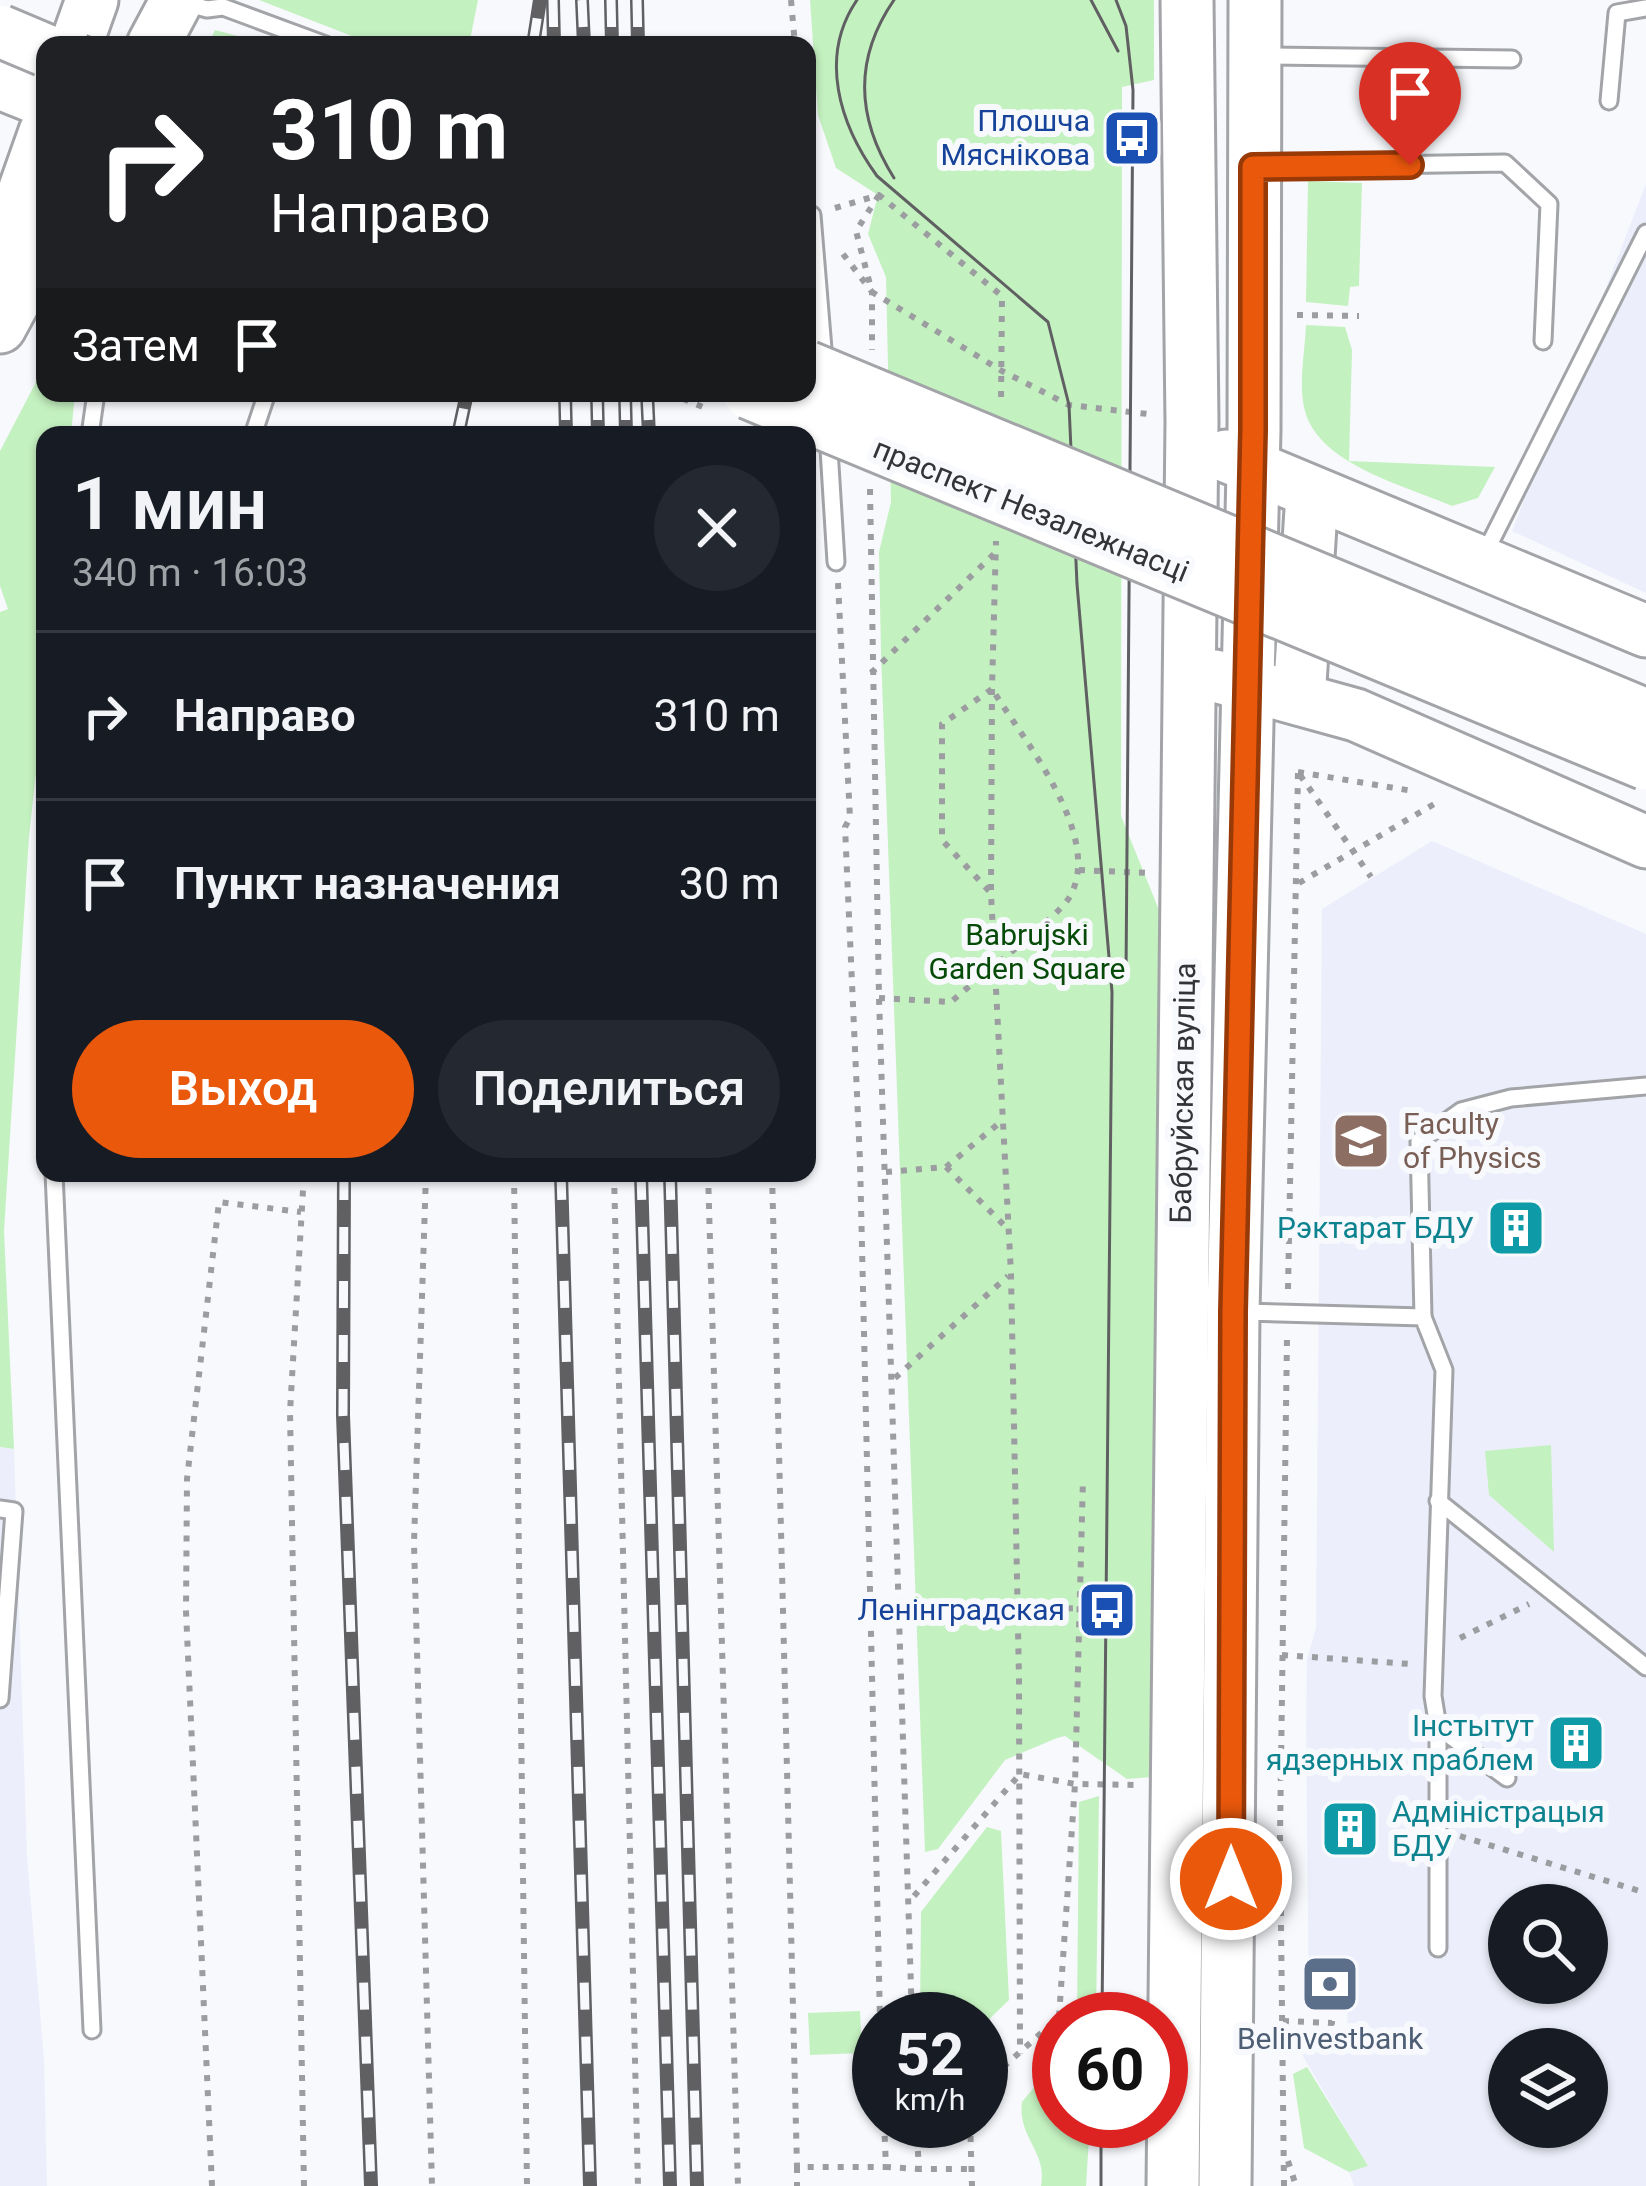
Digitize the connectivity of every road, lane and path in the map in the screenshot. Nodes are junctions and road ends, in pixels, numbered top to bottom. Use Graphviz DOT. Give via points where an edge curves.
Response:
graph roads {
  1 [pos="22,0"];
  2 [pos="92,0"];
  3 [pos="177,0"];
  4 [pos="791,0"];
  5 [pos="1187,0"];
  6 [pos="1255,0"];
  7 [pos="1646,8"];
  8 [pos="0,31"];
  9 [pos="79,36"];
  10 [pos="157,36"];
  11 [pos="302,36"];
  12 [pos="794,36"];
  13 [pos="36,46"];
  14 [pos="0,53"];
  15 [pos="1254,56"];
  16 [pos="1512,59"];
  17 [pos="0,82"];
  18 [pos="36,97"];
  19 [pos="1609,101"];
  20 [pos="36,157"];
  21 [pos="1253,167"];
  22 [pos="879,195"];
  23 [pos="816,219"];
  24 [pos="1646,233"];
  25 [pos="0,259"];
  26 [pos="1641,260"];
  27 [pos="36,261"];
  28 [pos="816,272"];
  29 [pos="872,292"];
  30 [pos="1288,315"];
  31 [pos="1359,316"];
  32 [pos="0,327"];
  33 [pos="1543,341"];
  34 [pos="872,359"];
  35 [pos="816,371"];
  36 [pos="771,402"];
  37 [pos="1174,428"];
  38 [pos="1251,466"];
  39 [pos="870,472"];
  40 [pos="1312,494"];
  41 [pos="995,553"];
  42 [pos="836,562"];
  43 [pos="1480,563"];
  44 [pos="1646,631"];
  45 [pos="1186,667"];
  46 [pos="872,673"];
  47 [pos="1246,684"];
  48 [pos="1299,699"];
  49 [pos="1646,715"];
  50 [pos="1646,764"];
  51 [pos="1298,772"];
  52 [pos="1448,796"];
  53 [pos="1646,842"];
  54 [pos="1353,851"];
  55 [pos="1079,870"];
  56 [pos="1154,873"];
  57 [pos="1371,877"];
  58 [pos="1299,883"];
  59 [pos="995,962"];
  60 [pos="879,998"];
  61 [pos="1645,1082"];
  62 [pos="1004,1120"];
  63 [pos="946,1167"];
  64 [pos="886,1172"];
  65 [pos="54,1182"];
  66 [pos="303,1182"];
  67 [pos="426,1182"];
  68 [pos="514,1182"];
  69 [pos="614,1182"];
  70 [pos="708,1182"];
  71 [pos="772,1182"];
  72 [pos="301,1212"];
  73 [pos="1008,1229"];
  74 [pos="1011,1274"];
  75 [pos="1233,1312"];
  76 [pos="1423,1317"];
  77 [pos="895,1378"];
  78 [pos="1083,1478"];
  79 [pos="1438,1501"];
  80 [pos="0,1509"];
  81 [pos="1082,1608"];
  82 [pos="1016,1613"];
  83 [pos="902,1614"];
  84 [pos="1646,1667"];
  85 [pos="0,1699"];
  86 [pos="1438,1727"];
  87 [pos="1020,1774"];
  88 [pos="1507,1778"];
  89 [pos="1075,1784"];
  90 [pos="1437,1829"];
  91 [pos="1280,1836"];
  92 [pos="1646,1894"];
  93 [pos="911,1899"];
  94 [pos="1438,1948"];
  95 [pos="879,1992"];
  96 [pos="912,1992"];
  97 [pos="1332,2008"];
  98 [pos="1283,2021"];
  99 [pos="92,2030"];
  100 [pos="1021,2054"];
  101 [pos="1008,2065"];
  102 [pos="885,2148"];
  103 [pos="918,2148"];
  104 [pos="971,2148"];
  105 [pos="1284,2150"];
  106 [pos="886,2167"];
  107 [pos="797,2168"];
  108 [pos="919,2169"];
  109 [pos="972,2169"];
  110 [pos="212,2186"];
  111 [pos="304,2186"];
  112 [pos="433,2186"];
  113 [pos="527,2186"];
  114 [pos="638,2186"];
  115 [pos="738,2186"];
  116 [pos="797,2186"];
  117 [pos="972,2186"];
  118 [pos="1173,2186"];
  119 [pos="1225,2186"];
  120 [pos="1284,2186"];
  121 [pos="1296,2186"];
  1 -- 14 [label="main road"];
  2 -- 9 [label="main road"];
  3 -- 10 [label="main road"];
  3 -- 11 [label="lane" via="223,7"];
  4 -- 12 [label="path"];
  5 -- 37 [label="main road, Бабруйская вуліца"];
  6 -- 15 [label="main road, Бабруйская вуліца"];
  7 -- 19 [label="lane" via="1617,13"];
  8 -- 13 [label="main road, bridge"];
  15 -- 16 [label="lane"];
  15 -- 21 [label="main road, Бабруйская вуліца"];
  17 -- 18 [label="main road"];
  20 -- 25 [label="main road"];
  21 -- 33 [label="lane" via="1504,163 1549,203"];
  21 -- 38 [label="main road, Бабруйская вуліца"];
  22 -- 29 [label="path" via="856,231"];
  23 -- 29 [label="path"];
  24 -- 26 [label="lane"];
  26 -- 43 [label="lane"];
  27 -- 32 [label="main road"];
  28 -- 42 [label="lane"];
  29 -- 34 [label="path"];
  29 -- 37 [label="path" via="1069,405"];
  30 -- 31 [label="path"];
  35 -- 49 [label="main road, праспект Незалежнасці, bridge"];
  36 -- 50 [label="main road, праспект Незалежнасці, bridge"];
  37 -- 38 [label="main road"];
  37 -- 45 [label="main road, Бабруйская вуліца"];
  38 -- 40 [label="main road"];
  38 -- 47 [label="main road, Бабруйская вуліца"];
  39 -- 46 [label="path"];
  40 -- 43 [label="main road"];
  40 -- 48 [label="main road"];
  41 -- 46 [label="path"];
  42 -- 95 [label="path" via="850,818"];
  43 -- 44 [label="main road"];
  45 -- 47 [label="main road"];
  45 -- 118 [label="main road, Бабруйская вуліца"];
  46 -- 60 [label="path"];
  47 -- 48 [label="main road"];
  47 -- 75 [label="main road, Бабруйская вуліца"];
  48 -- 53 [label="main road" via="1356,715"];
  51 -- 54 [label="path"];
  52 -- 54 [label="path"];
  54 -- 57 [label="path"];
  54 -- 58 [label="path"];
  55 -- 56 [label="path"];
  55 -- 59 [label="path" via="1068,900"];
  55 -- 59 [label="path" via="1069,812 992,689"];
  59 -- 60 [label="path" via="951,1002"];
  59 -- 62 [label="path"];
  60 -- 64 [label="path"];
  61 -- 76 [label="lane" via="1478,1106 1419,1141"];
  62 -- 63 [label="path"];
  62 -- 73 [label="path"];
  63 -- 64 [label="path"];
  63 -- 73 [label="path"];
  64 -- 77 [label="path"];
  65 -- 99 [label="lane"];
  66 -- 72 [label="path"];
  67 -- 112 [label="path" via="414,1543"];
  68 -- 113 [label="path"];
  69 -- 114 [label="path"];
  70 -- 115 [label="path"];
  71 -- 107 [label="path"];
  72 -- 110 [label="path" via="219,1202 187,1479"];
  72 -- 111 [label="path" via="290,1412"];
  73 -- 74 [label="path"];
  74 -- 77 [label="path"];
  74 -- 82 [label="path"];
  75 -- 76 [label="lane"];
  75 -- 119 [label="main road, Бабруйская вуліца"];
  76 -- 79 [label="lane" via="1444,1370"];
  77 -- 83 [label="path"];
  78 -- 81 [label="path"];
  79 -- 84 [label="lane"];
  79 -- 86 [label="lane"];
  80 -- 85 [label="lane" via="14,1511"];
  81 -- 82 [label="path"];
  81 -- 89 [label="path"];
  82 -- 83 [label="path"];
  82 -- 87 [label="path"];
  83 -- 93 [label="path"];
  86 -- 88 [label="lane"];
  86 -- 90 [label="lane"];
  87 -- 89 [label="path"];
  87 -- 93 [label="path"];
  87 -- 100 [label="path"];
  89 -- 100 [label="path" via="1059,2017"];
  90 -- 92 [label="path"];
  90 -- 94 [label="lane"];
  91 -- 98 [label="path"];
  93 -- 96 [label="path"];
  97 -- 98 [label="path" via="1332,2023"];
  98 -- 105 [label="path"];
  100 -- 101 [label="path"];
  102 -- 106 [label="path"];
  103 -- 108 [label="path"];
  104 -- 109 [label="path"];
  105 -- 120 [label="path"];
  105 -- 121 [label="path"];
  106 -- 107 [label="path"];
  106 -- 108 [label="path"];
  107 -- 116 [label="path"];
  108 -- 109 [label="path"];
  109 -- 117 [label="path"];
}
